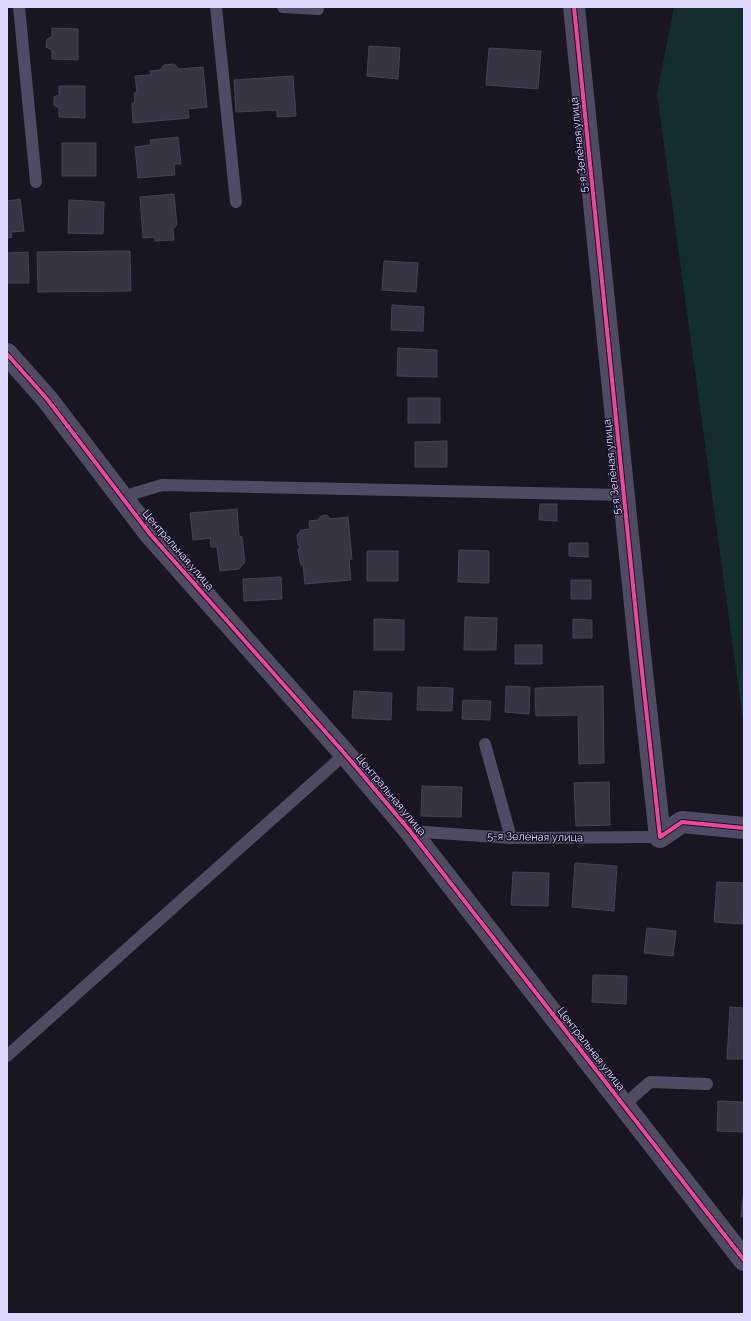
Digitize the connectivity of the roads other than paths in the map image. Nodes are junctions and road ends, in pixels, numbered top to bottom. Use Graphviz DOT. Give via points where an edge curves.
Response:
graph roads {
  1 [pos="19,7"];
  2 [pos="216,7"];
  3 [pos="283,7"];
  4 [pos="574,7"];
  5 [pos="318,9"];
  6 [pos="36,182"];
  7 [pos="236,202"];
  8 [pos="7,354"];
  9 [pos="624,495"];
  10 [pos="122,497"];
  11 [pos="485,744"];
  12 [pos="345,754"];
  13 [pos="744,828"];
  14 [pos="410,831"];
  15 [pos="660,837"];
  16 [pos="511,838"];
  17 [pos="7,1056"];
  18 [pos="707,1084"];
  19 [pos="624,1105"];
  20 [pos="744,1260"];
  1 -- 6 [label="lane"];
  2 -- 7 [label="lane"];
  3 -- 5 [label="lane"];
  4 -- 9 [label="street, 5-я Зелёная улица"];
  8 -- 10 [label="street, Центральная улица" via="47,399"];
  9 -- 10 [label="lane" via="162,486"];
  9 -- 15 [label="street, 5-я Зелёная улица"];
  10 -- 12 [label="street, Центральная улица" via="150,534"];
  11 -- 16 [label="lane"];
  12 -- 14 [label="street, Центральная улица"];
  12 -- 17 [label="lane"];
  13 -- 15 [label="street" via="682,822"];
  14 -- 16 [label="lane, 5-я Зелёная улица"];
  14 -- 19 [label="street, Центральная улица"];
  15 -- 16 [label="lane, 5-я Зелёная улица"];
  18 -- 19 [label="lane" via="650,1082"];
  19 -- 20 [label="street, Центральная улица"];
}
